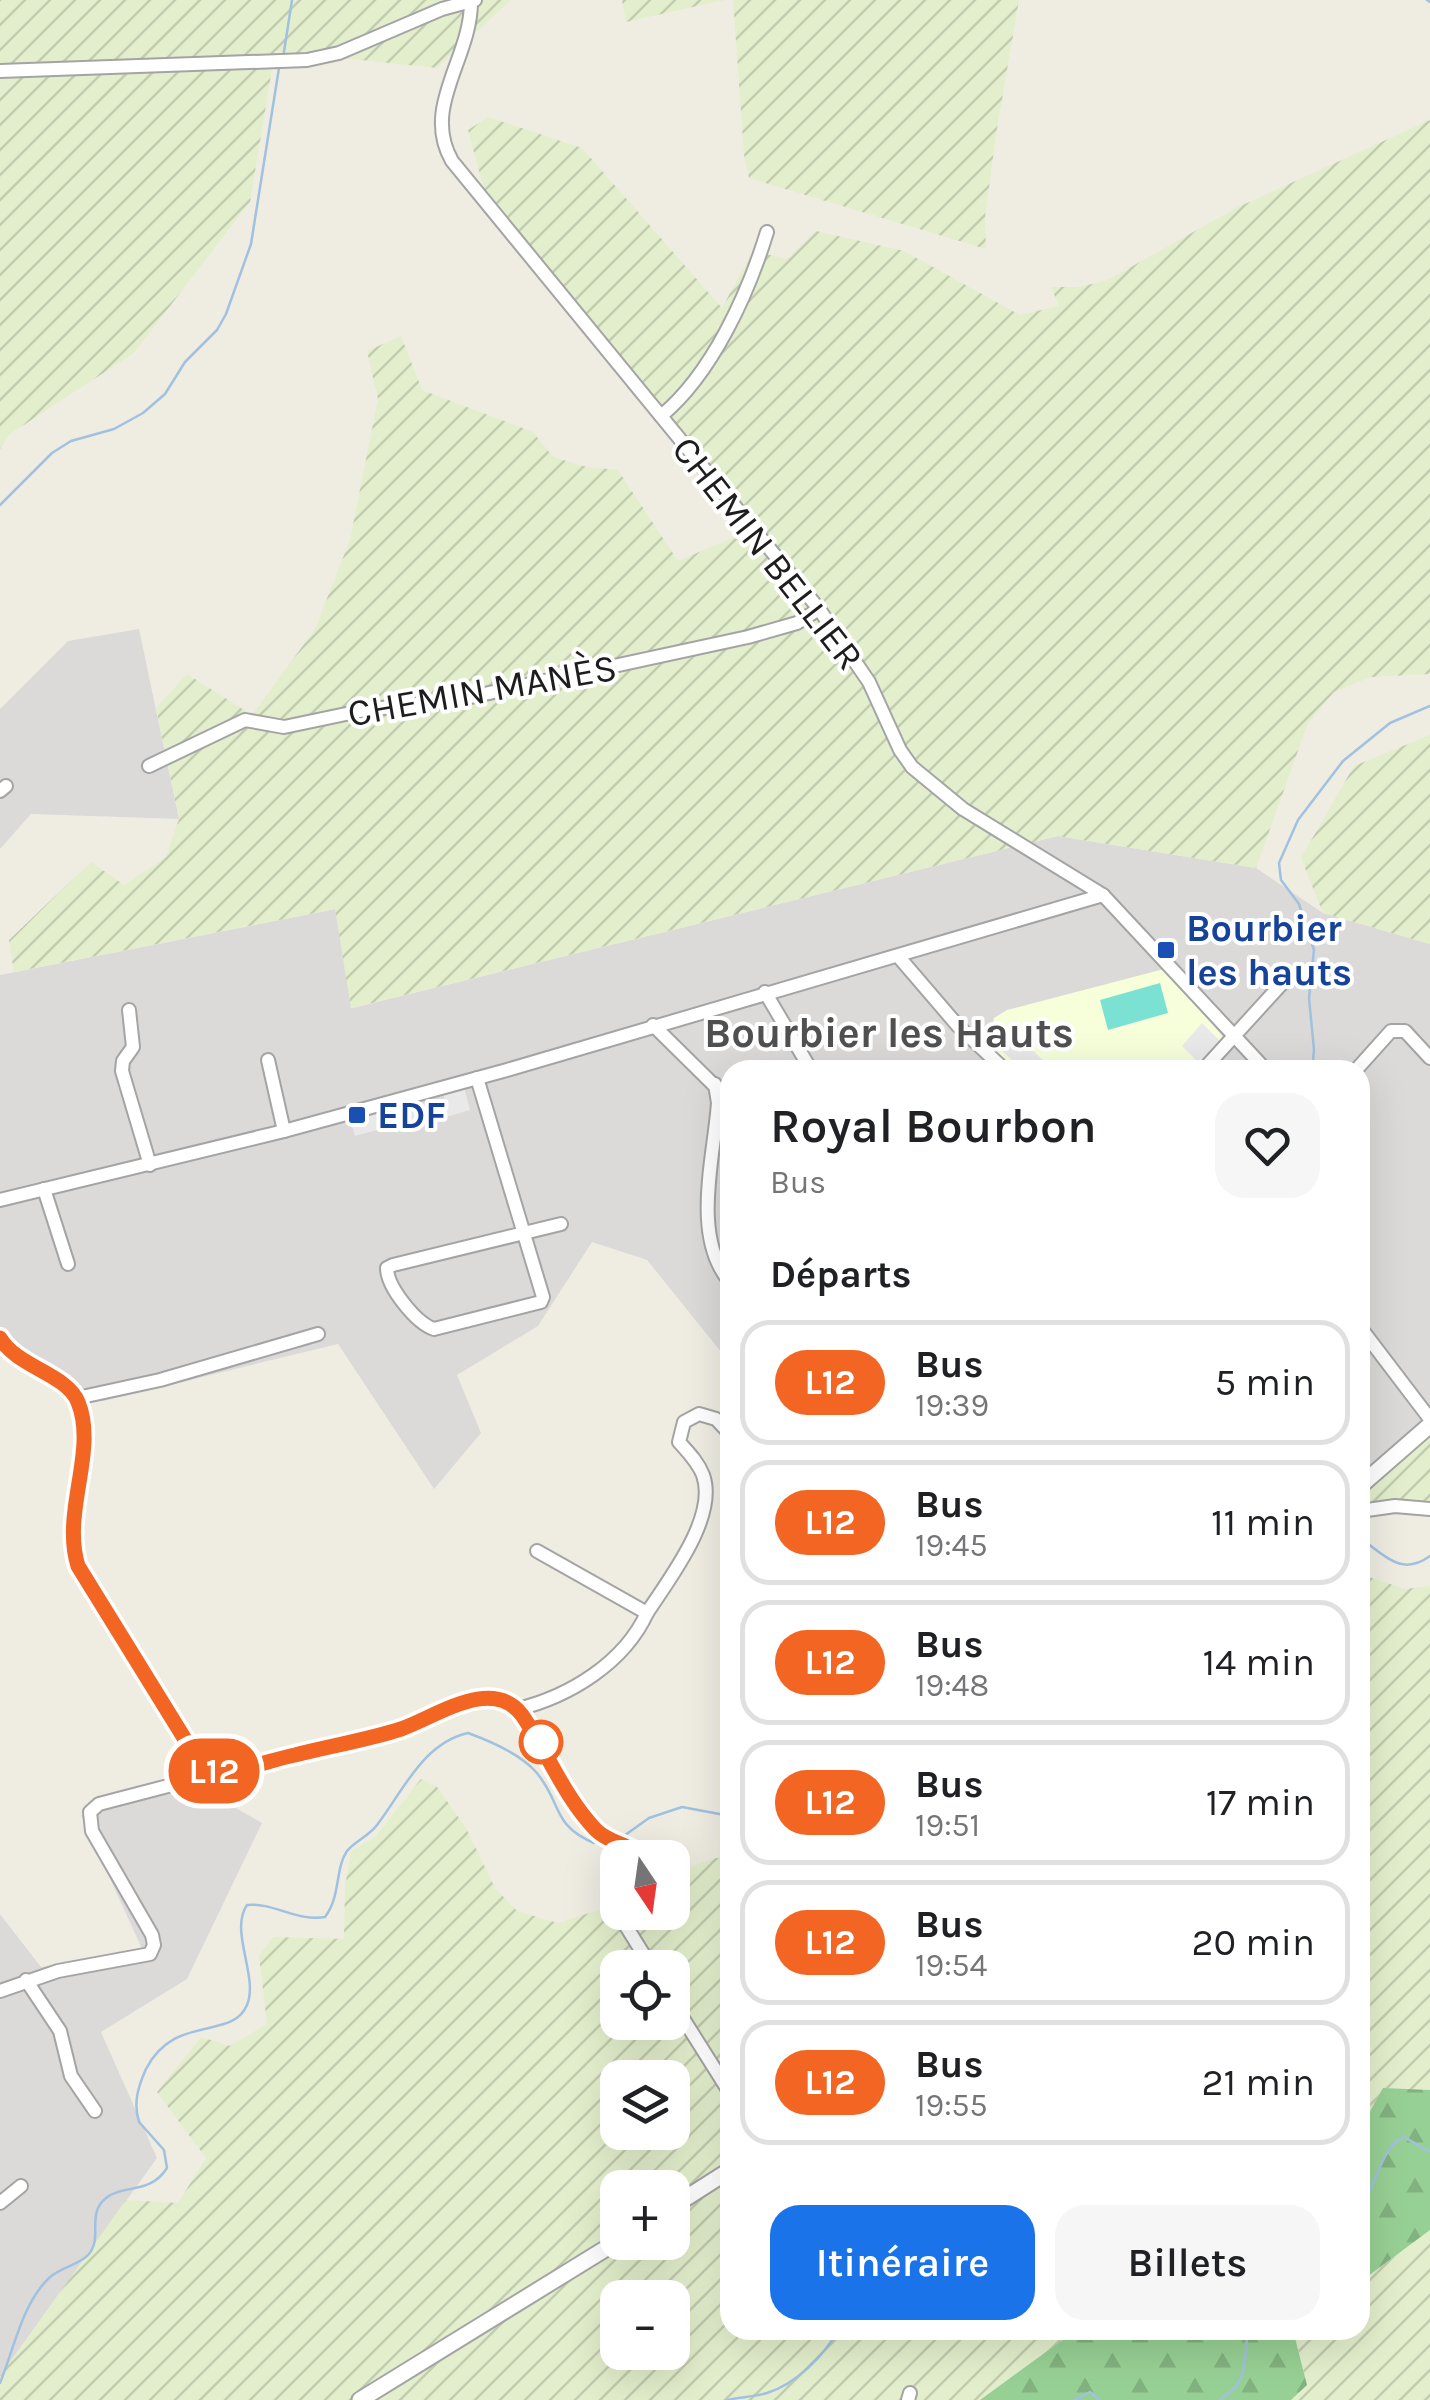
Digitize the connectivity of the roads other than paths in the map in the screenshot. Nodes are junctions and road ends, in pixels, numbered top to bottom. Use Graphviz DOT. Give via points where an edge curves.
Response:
graph roads {
  1 [pos="473,1"];
  2 [pos="0,71"];
  3 [pos="767,232"];
  4 [pos="661,416"];
  5 [pos="819,609"];
  6 [pos="149,766"];
  7 [pos="1103,895"];
  8 [pos="898,956"];
  9 [pos="1287,978"];
  10 [pos="765,992"];
  11 [pos="129,1010"];
  12 [pos="653,1026"];
  13 [pos="1234,1037"];
  14 [pos="1430,1058"];
  15 [pos="268,1060"];
  16 [pos="804,1060"];
  17 [pos="994,1060"];
  18 [pos="1212,1060"];
  19 [pos="1256,1060"];
  20 [pos="1364,1060"];
  21 [pos="477,1078"];
  22 [pos="715,1084"];
  23 [pos="720,1090"];
  24 [pos="284,1131"];
  25 [pos="150,1165"];
  26 [pos="44,1189"];
  27 [pos="0,1200"];
  28 [pos="561,1224"];
  29 [pos="523,1232"];
  30 [pos="68,1264"];
  31 [pos="720,1268"];
  32 [pos="318,1334"];
  33 [pos="0,1338"];
  34 [pos="1370,1341"];
  35 [pos="77,1398"];
  36 [pos="1430,1422"];
  37 [pos="720,1423"];
  38 [pos="1370,1477"];
  39 [pos="1430,1509"];
  40 [pos="1370,1510"];
  41 [pos="537,1551"];
  42 [pos="647,1613"];
  43 [pos="518,1709"];
  44 [pos="207,1770"];
  45 [pos="609,1840"];
  46 [pos="26,1980"];
  47 [pos="0,1990"];
  48 [pos="690,2030"];
  49 [pos="720,2077"];
  50 [pos="95,2111"];
  51 [pos="720,2176"];
  52 [pos="21,2186"];
  53 [pos="690,2196"];
  54 [pos="0,2203"];
  55 [pos="600,2252"];
  56 [pos="360,2400"];
  1 -- 2 [label="street" via="308,60"];
  1 -- 4 [label="street, CHEMIN BELLIER" via="440,118 445,148"];
  3 -- 4 [label="street" via="728,326 692,385"];
  4 -- 5 [label="street, CHEMIN BELLIER"];
  5 -- 6 [label="street, CHEMIN MANÈS" via="748,637 466,698 284,727 244,720"];
  5 -- 7 [label="street, CHEMIN BELLIER" via="868,682 912,767 964,809"];
  7 -- 8 [label="street"];
  7 -- 13 [label="street, CHEMIN BELLIER"];
  8 -- 10 [label="street"];
  8 -- 17 [label="street"];
  9 -- 13 [label="street"];
  10 -- 12 [label="street"];
  10 -- 16 [label="street"];
  11 -- 25 [label="street" via="134,1047 122,1070"];
  12 -- 21 [label="street"];
  12 -- 22 [label="street"];
  13 -- 18 [label="street"];
  13 -- 19 [label="street, CHEMIN BELLIER"];
  14 -- 20 [label="street" via="1405,1031 1392,1031"];
  15 -- 24 [label="street"];
  21 -- 24 [label="street"];
  21 -- 29 [label="street"];
  22 -- 23 [label="street"];
  22 -- 31 [label="street" via="707,1236"];
  24 -- 25 [label="street"];
  25 -- 26 [label="street"];
  26 -- 27 [label="street"];
  26 -- 30 [label="street"];
  28 -- 29 [label="street"];
  29 -- 29 [label="street" via="393,1265 386,1274 421,1322 434,1329 535,1305 543,1297"];
  32 -- 35 [label="street"];
  33 -- 35 [label="street"];
  34 -- 36 [label="street"];
  35 -- 44 [label="street" via="83,1438 72,1549"];
  36 -- 38 [label="street"];
  37 -- 42 [label="street" via="698,1414 684,1422 679,1442 700,1469 707,1495 679,1565"];
  39 -- 40 [label="street"];
  41 -- 42 [label="street"];
  42 -- 43 [label="street" via="610,1662 572,1688"];
  43 -- 44 [label="street" via="485,1699 466,1702 402,1729"];
  43 -- 45 [label="street" via="574,1806"];
  44 -- 46 [label="street" via="90,1812 92,1831 152,1936 150,1954"];
  46 -- 47 [label="street"];
  46 -- 50 [label="street" via="60,2031 71,2076"];
  48 -- 49 [label="street"];
  51 -- 53 [label="street"];
  52 -- 54 [label="street"];
  55 -- 56 [label="street"];
}
